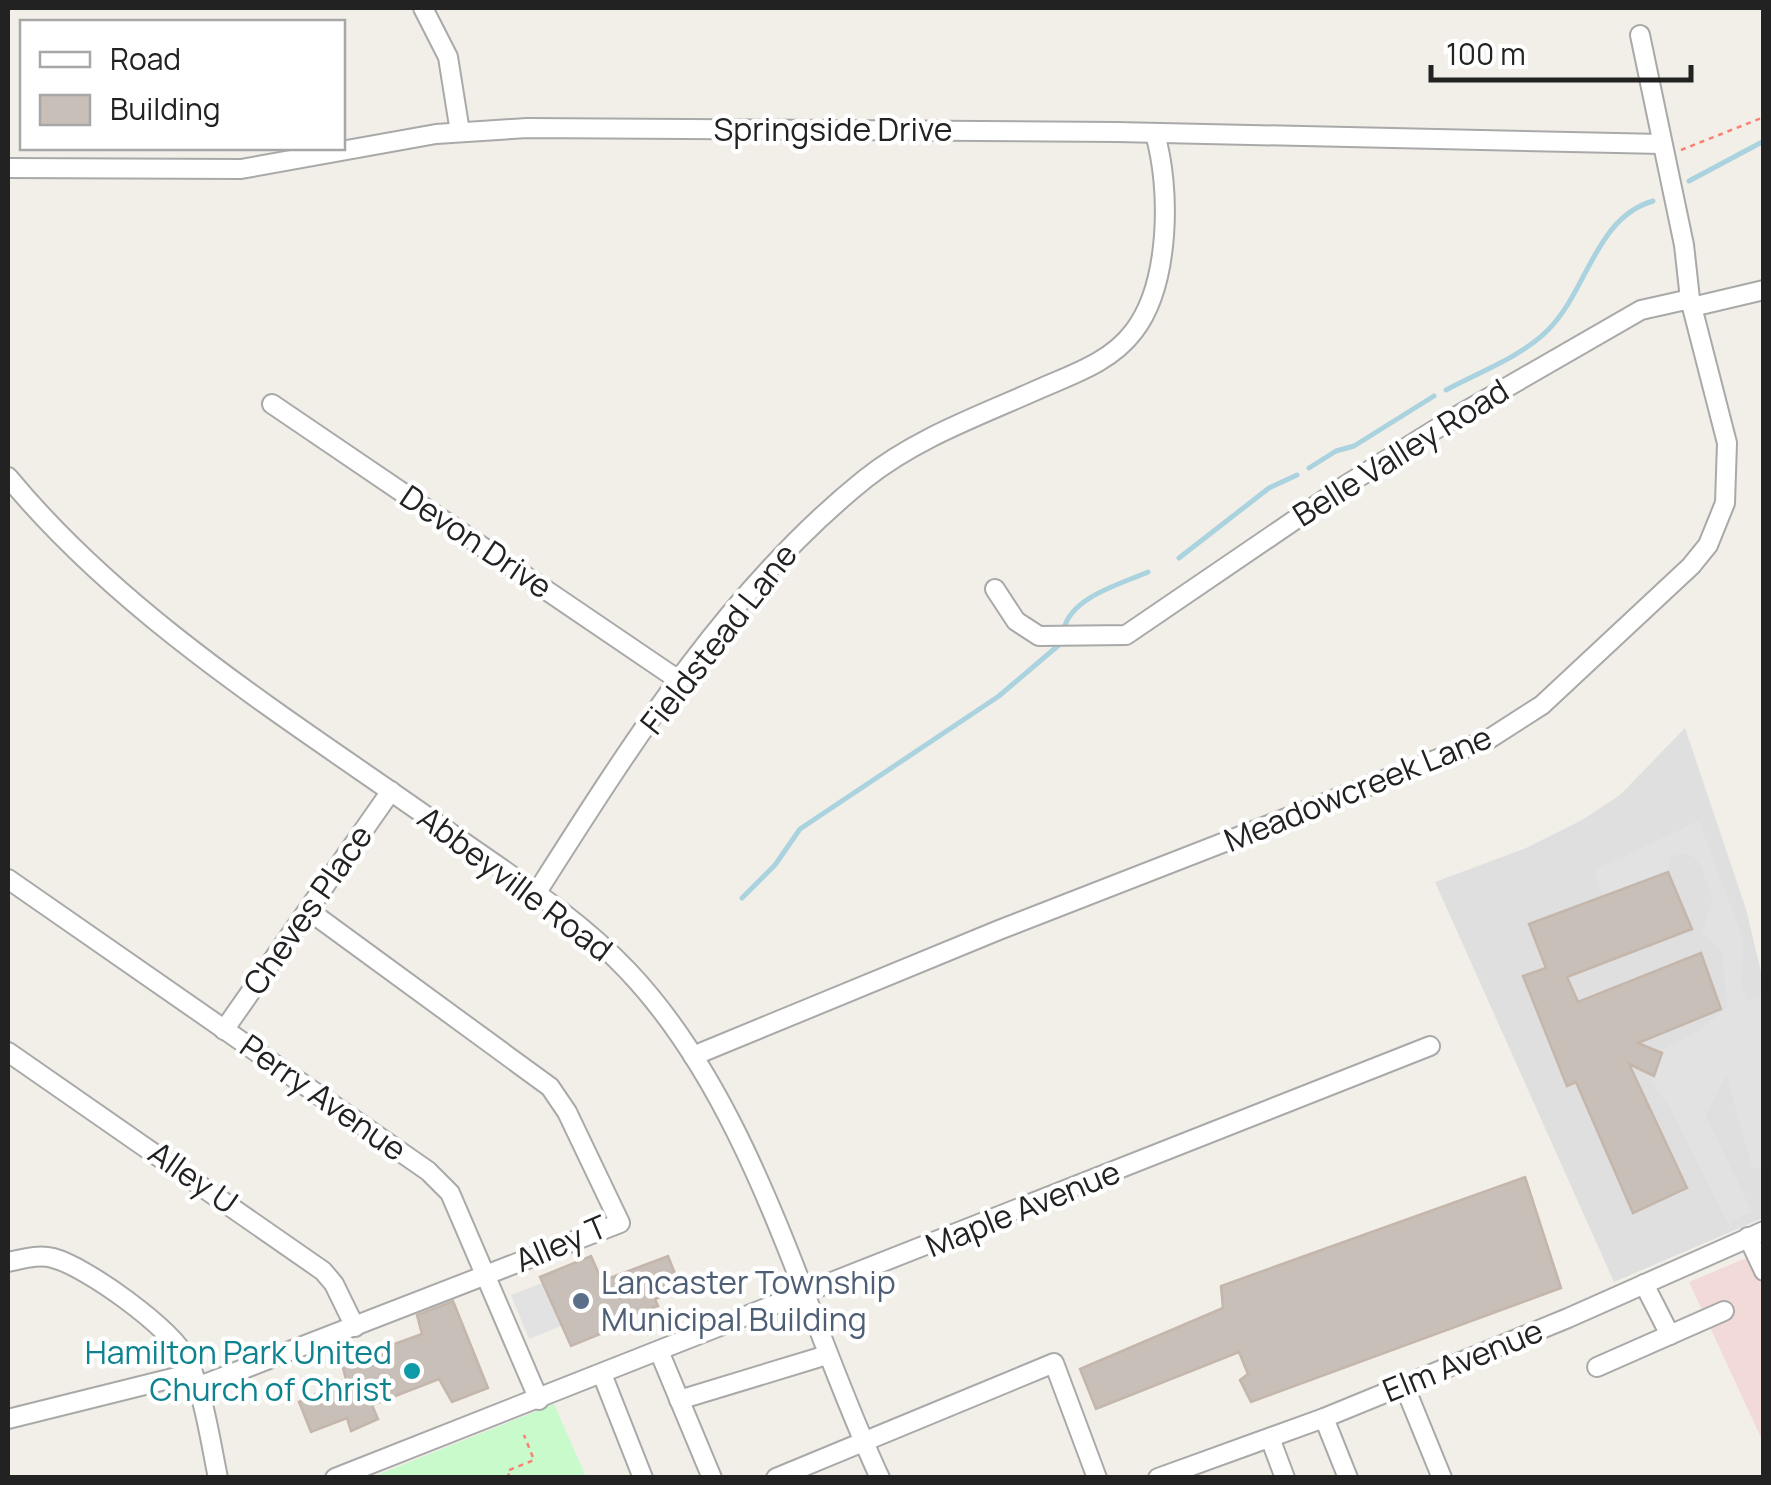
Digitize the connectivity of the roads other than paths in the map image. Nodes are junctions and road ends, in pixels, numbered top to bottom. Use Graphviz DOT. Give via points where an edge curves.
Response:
graph roads {
  1 [pos="424,8"];
  2 [pos="1640,35"];
  3 [pos="460,132"];
  4 [pos="1155,134"];
  5 [pos="1662,144"];
  6 [pos="8,168"];
  7 [pos="1764,290"];
  8 [pos="1691,303"];
  9 [pos="272,404"];
  10 [pos="8,477"];
  11 [pos="995,588"];
  12 [pos="680,681"];
  13 [pos="391,790"];
  14 [pos="8,879"];
  15 [pos="536,892"];
  16 [pos="308,910"];
  17 [pos="224,1030"];
  18 [pos="1430,1046"];
  19 [pos="8,1052"];
  20 [pos="693,1056"];
  21 [pos="1756,1234"];
  22 [pos="8,1262"];
  23 [pos="1764,1272"];
  24 [pos="486,1274"];
  25 [pos="1644,1284"];
  26 [pos="803,1296"];
  27 [pos="1724,1311"];
  28 [pos="354,1327"];
  29 [pos="1670,1335"];
  30 [pos="659,1351"];
  31 [pos="827,1355"];
  32 [pos="1597,1367"];
  33 [pos="602,1374"];
  34 [pos="195,1380"];
  35 [pos="1404,1384"];
  36 [pos="539,1400"];
  37 [pos="679,1400"];
  38 [pos="1324,1418"];
  39 [pos="8,1419"];
  40 [pos="1270,1438"];
  41 [pos="862,1439"];
  42 [pos="218,1478"];
  43 [pos="335,1478"];
  44 [pos="643,1478"];
  45 [pos="712,1478"];
  46 [pos="776,1478"];
  47 [pos="880,1478"];
  48 [pos="1096,1478"];
  49 [pos="1158,1478"];
  50 [pos="1286,1478"];
  51 [pos="1348,1478"];
  52 [pos="1442,1478"];
  1 -- 3 [label="street" via="448,58"];
  2 -- 5 [label="street, Meadowcreek Lane"];
  3 -- 4 [label="street, Springside Drive"];
  3 -- 6 [label="street, Springside Drive" via="242,169"];
  4 -- 5 [label="street, Springside Drive"];
  4 -- 12 [label="street, Fieldstead Lane" via="1162,169 1161,267 1153,299 1131,336 1097,363 924,439 864,479 768,567"];
  5 -- 8 [label="street, Meadowcreek Lane"];
  7 -- 8 [label="street, Belle Valley Road"];
  8 -- 11 [label="street, Belle Valley Road" via="1640,310 1458,416 1126,635 1040,636 1016,621"];
  8 -- 20 [label="street, Meadowcreek Lane" via="1730,465 1718,524 1691,566 1530,714 1489,739"];
  9 -- 12 [label="street, Devon Drive"];
  10 -- 13 [label="street, Abbeyville Road" via="80,553 197,652"];
  12 -- 15 [label="street, Fieldstead Lane"];
  13 -- 15 [label="street, Abbeyville Road"];
  13 -- 16 [label="street, Cheves Place"];
  14 -- 17 [label="street, Perry Avenue"];
  15 -- 20 [label="street, Abbeyville Road" via="628,971"];
  16 -- 17 [label="street, Cheves Place"];
  16 -- 24 [label="street, Alley T" via="550,1088 567,1112 620,1223"];
  17 -- 24 [label="street, Perry Avenue" via="428,1171 450,1193"];
  18 -- 26 [label="street, Maple Avenue"];
  19 -- 28 [label="street, Alley U" via="323,1272"];
  20 -- 26 [label="street, Abbeyville Road" via="750,1167"];
  21 -- 23 [label="street"];
  21 -- 25 [label="street, Elm Avenue"];
  22 -- 34 [label="street" via="51,1258 94,1278 180,1347"];
  24 -- 28 [label="street, Alley T"];
  24 -- 36 [label="street, Perry Avenue"];
  25 -- 29 [label="street"];
  25 -- 35 [label="street, Elm Avenue"];
  26 -- 30 [label="street, Maple Avenue"];
  26 -- 31 [label="street, Abbeyville Road"];
  27 -- 29 [label="street"];
  28 -- 34 [label="street, Alley T"];
  29 -- 32 [label="street"];
  30 -- 33 [label="street, Maple Avenue"];
  30 -- 37 [label="street"];
  31 -- 37 [label="street"];
  31 -- 41 [label="street, Abbeyville Road"];
  33 -- 36 [label="street, Maple Avenue"];
  33 -- 44 [label="street"];
  34 -- 39 [label="street, Alley T"];
  34 -- 42 [label="street"];
  35 -- 38 [label="street, Elm Avenue"];
  35 -- 52 [label="street"];
  36 -- 43 [label="street, Maple Avenue"];
  37 -- 45 [label="street"];
  38 -- 40 [label="street, Elm Avenue"];
  38 -- 51 [label="street"];
  40 -- 49 [label="street, Elm Avenue"];
  40 -- 50 [label="street"];
  41 -- 46 [label="street"];
  41 -- 47 [label="street, Abbeyville Road"];
  41 -- 48 [label="street" via="1054,1362"];
}
